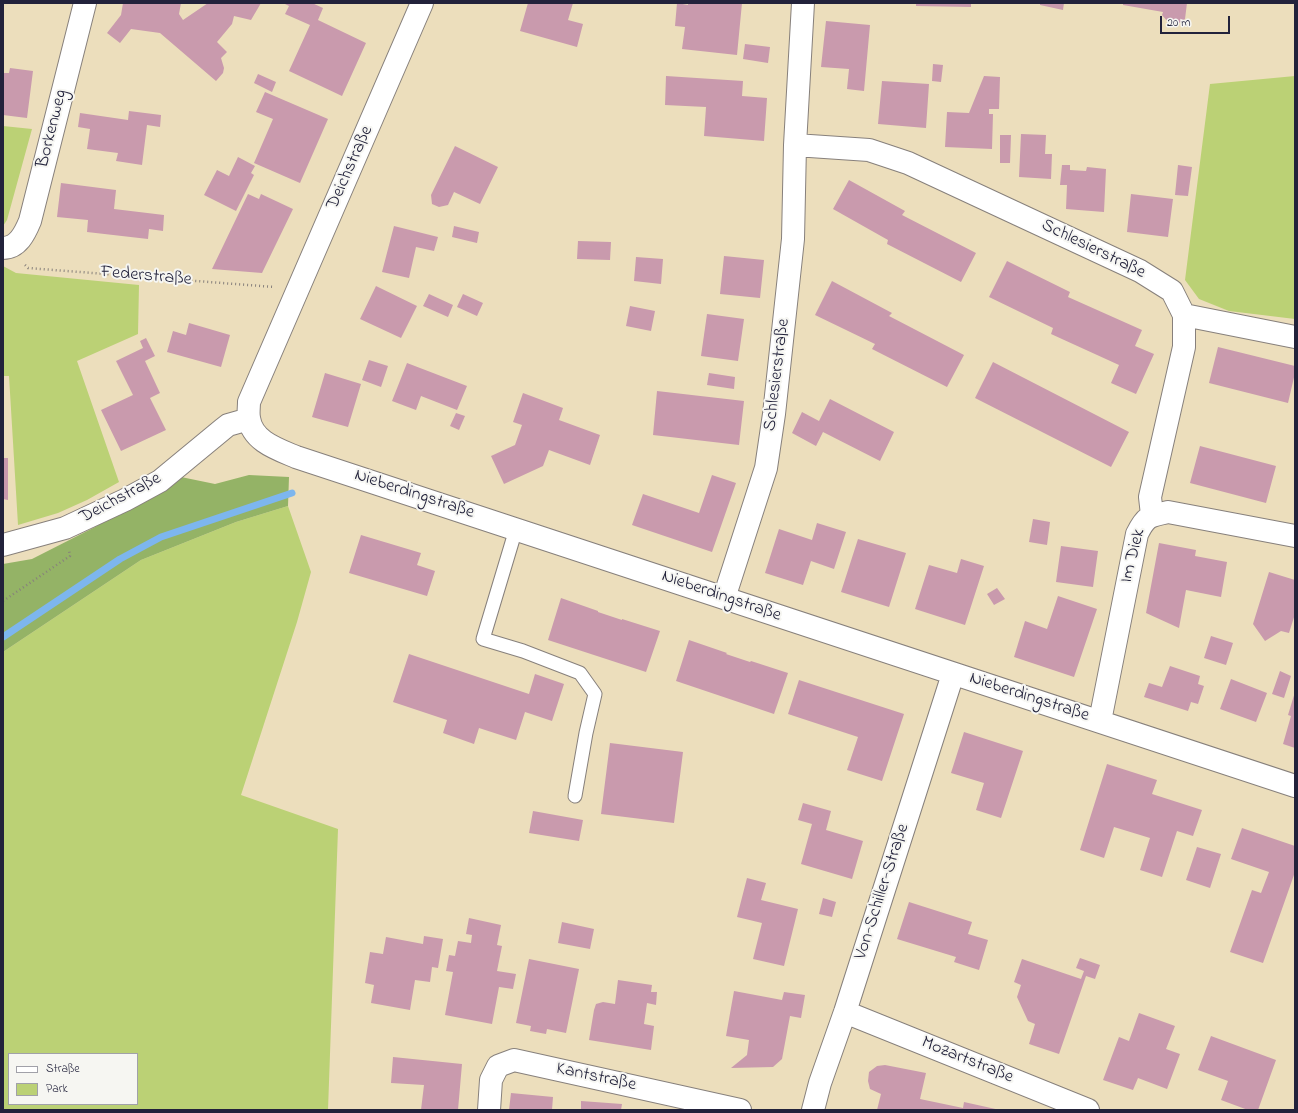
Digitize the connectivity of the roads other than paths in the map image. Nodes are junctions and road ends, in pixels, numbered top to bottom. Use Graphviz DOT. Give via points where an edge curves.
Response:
graph roads {
  1 [pos="85,3"];
  2 [pos="422,3"];
  3 [pos="803,3"];
  4 [pos="795,145"];
  5 [pos="5,248"];
  6 [pos="1184,315"];
  7 [pos="1295,337"];
  8 [pos="249,419"];
  9 [pos="1152,515"];
  10 [pos="516,529"];
  11 [pos="1295,536"];
  12 [pos="3,545"];
  13 [pos="724,598"];
  14 [pos="952,674"];
  15 [pos="1100,721"];
  16 [pos="1295,786"];
  17 [pos="575,796"];
  18 [pos="845,1012"];
  19 [pos="489,1110"];
  20 [pos="740,1110"];
  21 [pos="813,1110"];
  22 [pos="1088,1110"];
  1 -- 5 [label="street, Borkenweg" via="30,221 22,238"];
  2 -- 8 [label="street, Deichstraße" via="249,402"];
  3 -- 4 [label="street, Schlesierstraße"];
  4 -- 6 [label="street, Schlesierstraße" via="870,150 908,163 1140,271 1172,291"];
  4 -- 13 [label="street, Schlesierstraße" via="793,239 766,468"];
  6 -- 7 [label="street"];
  6 -- 9 [label="street, Schlesierstraße" via="1184,347 1150,497"];
  8 -- 10 [label="street, Nieberdingstraße" via="255,433 271,447"];
  8 -- 12 [label="street, Deichstraße" via="223,428 160,482 125,500 65,528"];
  9 -- 11 [label="street, Im Diek" via="1168,512"];
  9 -- 15 [label="street, Im Diek" via="1144,521 1137,534"];
  10 -- 13 [label="street, Nieberdingstraße"];
  10 -- 17 [label="lane" via="483,638 580,673 594,694"];
  13 -- 14 [label="street, Nieberdingstraße"];
  14 -- 15 [label="street, Nieberdingstraße"];
  14 -- 18 [label="street, Von-Schiller-Straße"];
  15 -- 16 [label="street, Nieberdingstraße"];
  18 -- 21 [label="street, Von-Schiller-Straße"];
  18 -- 22 [label="street, Mozartstraße"];
  19 -- 20 [label="street, Kantstraße" via="491,1080 498,1066 514,1060"];
}
